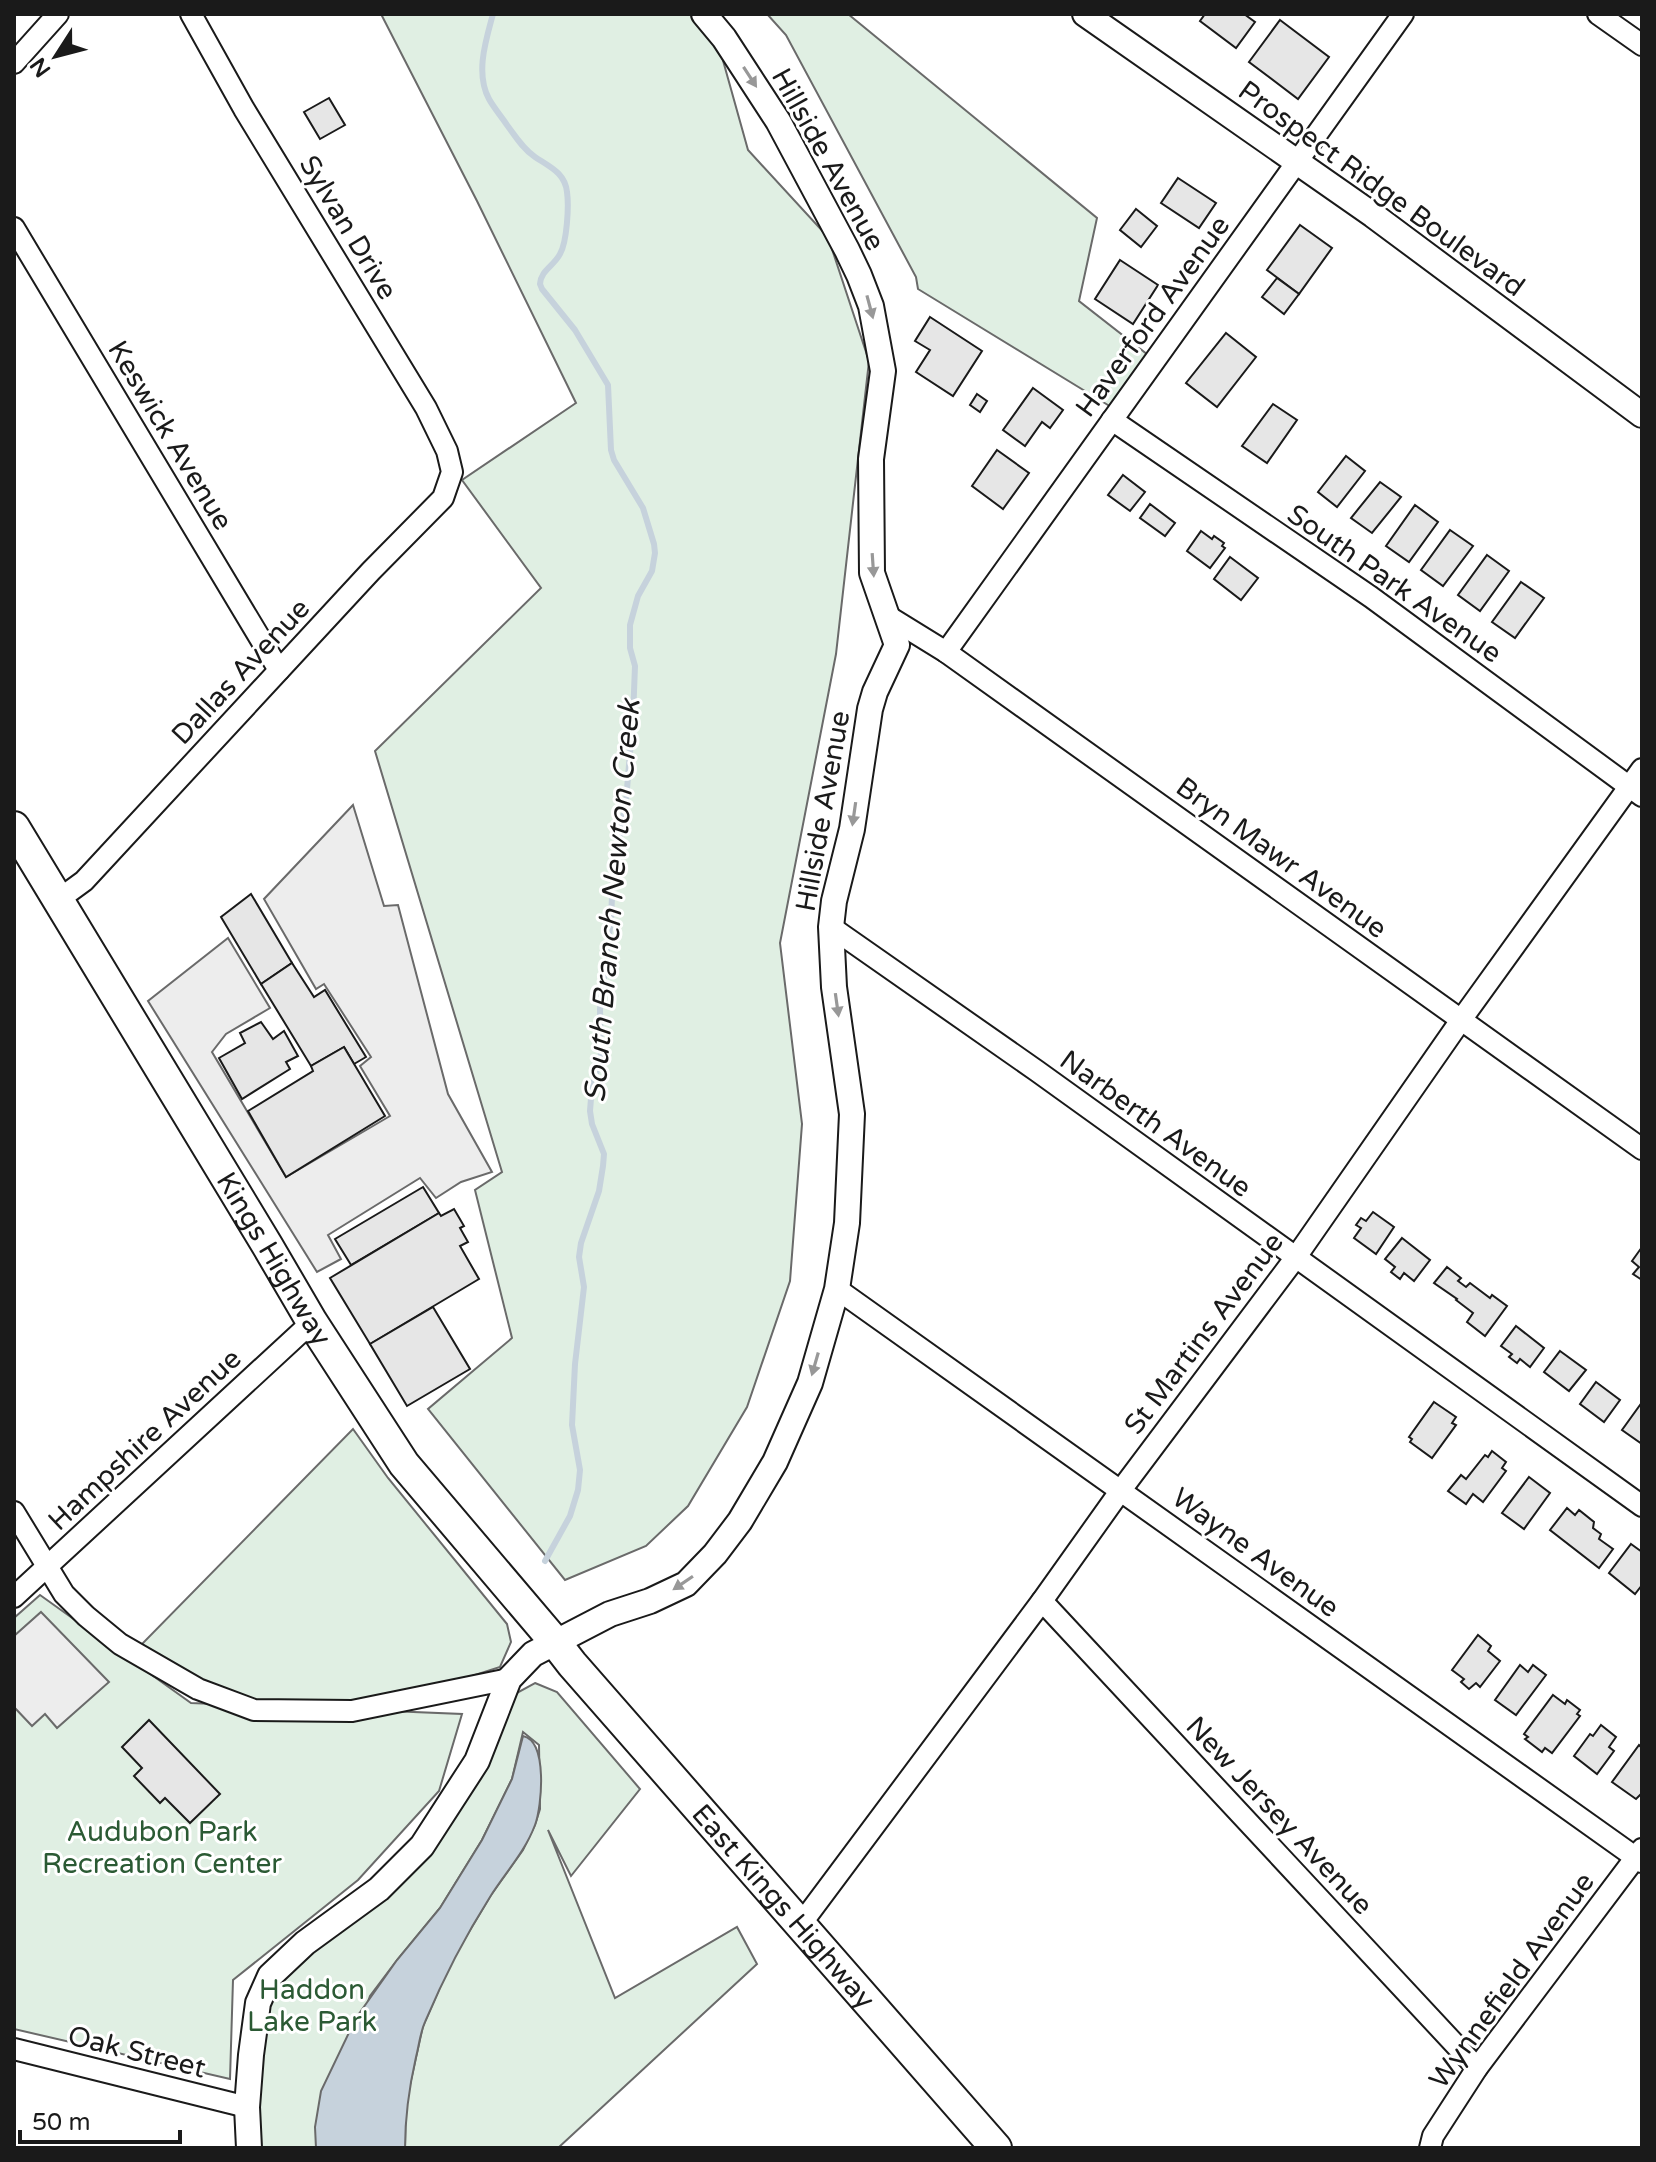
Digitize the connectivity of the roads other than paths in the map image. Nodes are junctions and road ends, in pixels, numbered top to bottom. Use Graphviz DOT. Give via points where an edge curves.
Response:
graph roads {
  1 [pos="58,14"];
  2 [pos="191,14"];
  3 [pos="704,14"];
  4 [pos="1085,14"];
  5 [pos="1403,14"];
  6 [pos="1598,14"];
  7 [pos="1642,45"];
  8 [pos="14,63"];
  9 [pos="1297,162"];
  10 [pos="14,228"];
  11 [pos="1642,415"];
  12 [pos="1112,420"];
  13 [pos="452,472"];
  14 [pos="886,615"];
  15 [pos="946,652"];
  16 [pos="279,670"];
  17 [pos="1642,769"];
  18 [pos="1635,791"];
  19 [pos="14,827"];
  20 [pos="58,900"];
  21 [pos="831,927"];
  22 [pos="1461,1020"];
  23 [pos="1642,1149"];
  24 [pos="1296,1257"];
  25 [pos="837,1289"];
  26 [pos="312,1322"];
  27 [pos="1121,1490"];
  28 [pos="1642,1506"];
  29 [pos="14,1512"];
  30 [pos="47,1566"];
  31 [pos="14,1597"];
  32 [pos="1042,1601"];
  33 [pos="564,1653"];
  34 [pos="509,1679"];
  35 [pos="1640,1856"];
  36 [pos="801,1924"];
  37 [pos="14,2049"];
  38 [pos="1477,2068"];
  39 [pos="247,2107"];
  40 [pos="249,2148"];
  41 [pos="996,2148"];
  42 [pos="1430,2148"];
  1 -- 8 [label="street"];
  2 -- 13 [label="street, Sylvan Drive" via="426,408"];
  3 -- 14 [label="street, Hillside Avenue, one-way" via="778,121 871,306 883,371 871,459 872,573"];
  4 -- 9 [label="street, Prospect Ridge Boulevard"];
  5 -- 9 [label="street, Haverford Avenue"];
  6 -- 7 [label="street"];
  9 -- 11 [label="street, Prospect Ridge Boulevard"];
  9 -- 12 [label="street, Haverford Avenue"];
  10 -- 16 [label="street, Keswick Avenue"];
  12 -- 15 [label="street, Haverford Avenue"];
  12 -- 18 [label="street, South Park Avenue" via="1371,597"];
  13 -- 16 [label="street, Dallas Avenue" via="443,498"];
  14 -- 15 [label="street, Bryn Mawr Avenue"];
  14 -- 21 [label="street, Hillside Avenue, one-way" via="897,645 870,709"];
  15 -- 22 [label="street, Bryn Mawr Avenue"];
  16 -- 20 [label="street, Dallas Avenue" via="84,881"];
  17 -- 18 [label="street, St Martins Avenue"];
  18 -- 22 [label="street, St Martins Avenue"];
  19 -- 20 [label="main road, Kings Highway"];
  20 -- 26 [label="main road, Kings Highway"];
  21 -- 24 [label="street, Narberth Avenue"];
  21 -- 25 [label="street, Hillside Avenue, one-way" via="852,1114 847,1223"];
  22 -- 23 [label="street, Bryn Mawr Avenue"];
  22 -- 24 [label="street, St Martins Avenue"];
  24 -- 27 [label="street, St Martins Avenue"];
  24 -- 28 [label="street, Narberth Avenue"];
  25 -- 27 [label="street, Wayne Avenue"];
  25 -- 33 [label="street, Hillside Avenue, one-way" via="810,1383 775,1462 740,1521 686,1584 610,1614"];
  26 -- 30 [label="street, Hampshire Avenue"];
  26 -- 33 [label="main road, Kings Highway" via="404,1464"];
  27 -- 32 [label="street, St Martins Avenue"];
  27 -- 35 [label="street, Wayne Avenue"];
  29 -- 30 [label="street"];
  30 -- 31 [label="street, Hampshire Avenue"];
  30 -- 34 [label="street" via="64,1594 120,1644 198,1689 254,1710 352,1711"];
  32 -- 36 [label="street, St Martins Avenue"];
  32 -- 38 [label="street, New Jersey Avenue"];
  33 -- 34 [label="street, Hillside Avenue" via="533,1654"];
  33 -- 36 [label="main road, East Kings Highway"];
  34 -- 39 [label="street" via="477,1761 422,1846 379,1889 270,1976 258,2003"];
  35 -- 38 [label="street, Wynnefield Avenue"];
  36 -- 41 [label="main road, East Kings Highway"];
  37 -- 39 [label="street, Oak Street"];
  38 -- 42 [label="street, Wynnefield Avenue"];
  39 -- 40 [label="street"];
}
